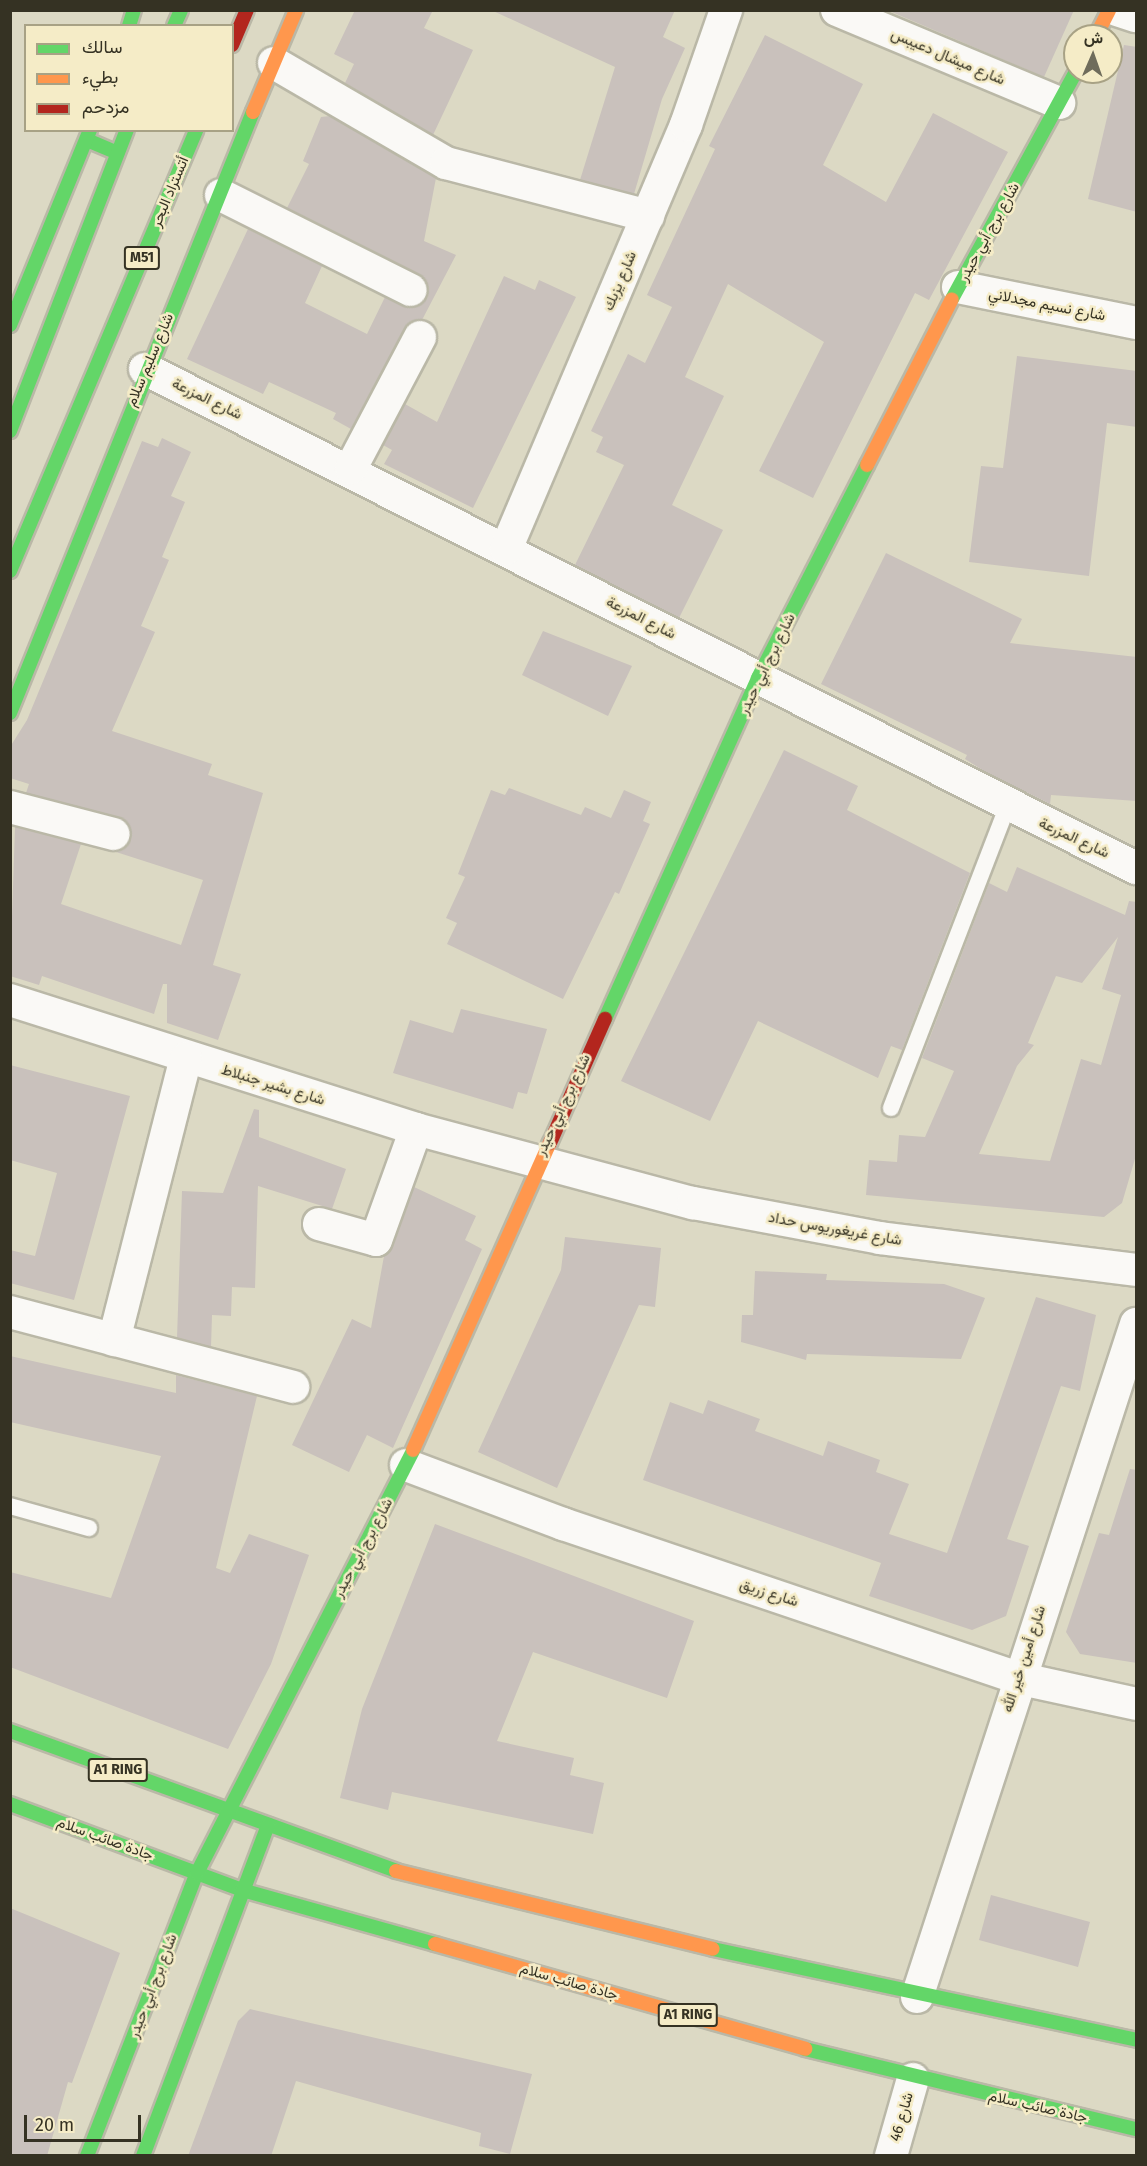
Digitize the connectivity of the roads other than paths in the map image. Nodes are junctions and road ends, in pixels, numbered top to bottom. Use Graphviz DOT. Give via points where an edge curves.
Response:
graph roads {
  1 [pos="181,10"];
  2 [pos="247,10"];
  3 [pos="296,10"];
  4 [pos="726,10"];
  5 [pos="837,10"];
  6 [pos="1109,10"];
  7 [pos="1117,10"];
  8 [pos="1137,16"];
  9 [pos="175,24"];
  10 [pos="1102,24"];
  11 [pos="234,40"];
  12 [pos="274,63"];
  13 [pos="1069,84"];
  14 [pos="1059,103"];
  15 [pos="126,132"];
  16 [pos="195,132"];
  17 [pos="88,135"];
  18 [pos="117,153"];
  19 [pos="221,195"];
  20 [pos="648,216"];
  21 [pos="958,287"];
  22 [pos="411,290"];
  23 [pos="13,311"];
  24 [pos="1137,323"];
  25 [pos="420,337"];
  26 [pos="145,369"];
  27 [pos="10,431"];
  28 [pos="351,468"];
  29 [pos="506,549"];
  30 [pos="10,571"];
  31 [pos="758,678"];
  32 [pos="10,713"];
  33 [pos="10,807"];
  34 [pos="1007,807"];
  35 [pos="114,834"];
  36 [pos="1137,868"];
  37 [pos="10,1000"];
  38 [pos="186,1058"];
  39 [pos="891,1108"];
  40 [pos="416,1129"];
  41 [pos="538,1161"];
  42 [pos="319,1224"];
  43 [pos="1137,1270"];
  44 [pos="10,1312"];
  45 [pos="1137,1324"];
  46 [pos="114,1340"];
  47 [pos="293,1387"];
  48 [pos="406,1465"];
  49 [pos="10,1506"];
  50 [pos="89,1528"];
  51 [pos="1017,1678"];
  52 [pos="1137,1704"];
  53 [pos="10,1731"];
  54 [pos="10,1804"];
  55 [pos="226,1808"];
  56 [pos="268,1825"];
  57 [pos="197,1873"];
  58 [pos="242,1890"];
  59 [pos="917,1997"];
  60 [pos="1137,2040"];
  61 [pos="913,2079"];
  62 [pos="1137,2129"];
  63 [pos="87,2156"];
  64 [pos="143,2156"];
  65 [pos="891,2156"];
  1 -- 9 [label="main road"];
  2 -- 11 [label="main road"];
  3 -- 12 [label="main road, شارع سليم سلام"];
  4 -- 20 [label="street, شارع يزبك"];
  5 -- 14 [label="street, شارع ميشال دعيبس"];
  6 -- 10 [label="main road"];
  7 -- 8 [label="street"];
  12 -- 19 [label="main road, شارع سليم سلام"];
  12 -- 20 [label="street" via="446,163"];
  13 -- 14 [label="main road, شارع برج أبي حيدر"];
  14 -- 21 [label="main road, شارع برج أبي حيدر"];
  15 -- 18 [label="main road"];
  16 -- 30 [label="main road, أتستراد البحر / M51"];
  17 -- 18 [label="main road"];
  17 -- 23 [label="main road"];
  18 -- 27 [label="main road" via="42,357"];
  19 -- 22 [label="street"];
  19 -- 26 [label="main road, شارع سليم سلام"];
  20 -- 29 [label="street, شارع يزبك"];
  21 -- 24 [label="street, شارع نسيم مجدلاني"];
  21 -- 31 [label="main road, شارع برج أبي حيدر"];
  25 -- 28 [label="street"];
  26 -- 28 [label="street, شارع المزرعة"];
  26 -- 32 [label="main road, شارع سليم سلام"];
  28 -- 29 [label="street, شارع المزرعة"];
  29 -- 31 [label="street, شارع المزرعة"];
  31 -- 34 [label="street, شارع المزرعة"];
  31 -- 41 [label="main road, شارع برج أبي حيدر"];
  33 -- 35 [label="street"];
  34 -- 36 [label="street, شارع المزرعة"];
  34 -- 39 [label="lane"];
  37 -- 38 [label="street, شارع بشير جنبلاط"];
  38 -- 40 [label="street, شارع بشير جنبلاط"];
  38 -- 46 [label="street"];
  40 -- 41 [label="street, شارع بشير جنبلاط"];
  40 -- 42 [label="street" via="376,1240"];
  41 -- 43 [label="street, شارع غريغوريوس حداد" via="693,1203 879,1238"];
  41 -- 48 [label="main road, شارع برج أبي حيدر"];
  44 -- 46 [label="street"];
  45 -- 51 [label="street, شارع أمين خير الله"];
  46 -- 47 [label="street"];
  48 -- 51 [label="street, شارع زريق" via="563,1524"];
  48 -- 55 [label="main road, شارع برج أبي حيدر"];
  49 -- 50 [label="lane"];
  51 -- 52 [label="street, شارع زريق"];
  51 -- 59 [label="street, شارع أمين خير الله"];
  53 -- 55 [label="main road, A1 RING"];
  54 -- 57 [label="main road, جادة صائب سلام / A1 RING"];
  55 -- 56 [label="main road, A1 RING"];
  55 -- 57 [label="main road, شارع برج أبي حيدر"];
  56 -- 58 [label="main road"];
  56 -- 59 [label="main road, A1 RING" via="427,1882"];
  57 -- 58 [label="main road, جادة صائب سلام / A1 RING"];
  57 -- 63 [label="main road, شارع برج أبي حيدر"];
  58 -- 61 [label="main road, جادة صائب سلام / A1 RING"];
  58 -- 64 [label="main road"];
  59 -- 60 [label="main road, A1 RING"];
  61 -- 62 [label="main road, جادة صائب سلام / A1 RING"];
  61 -- 65 [label="street, شارع 46"];
}
